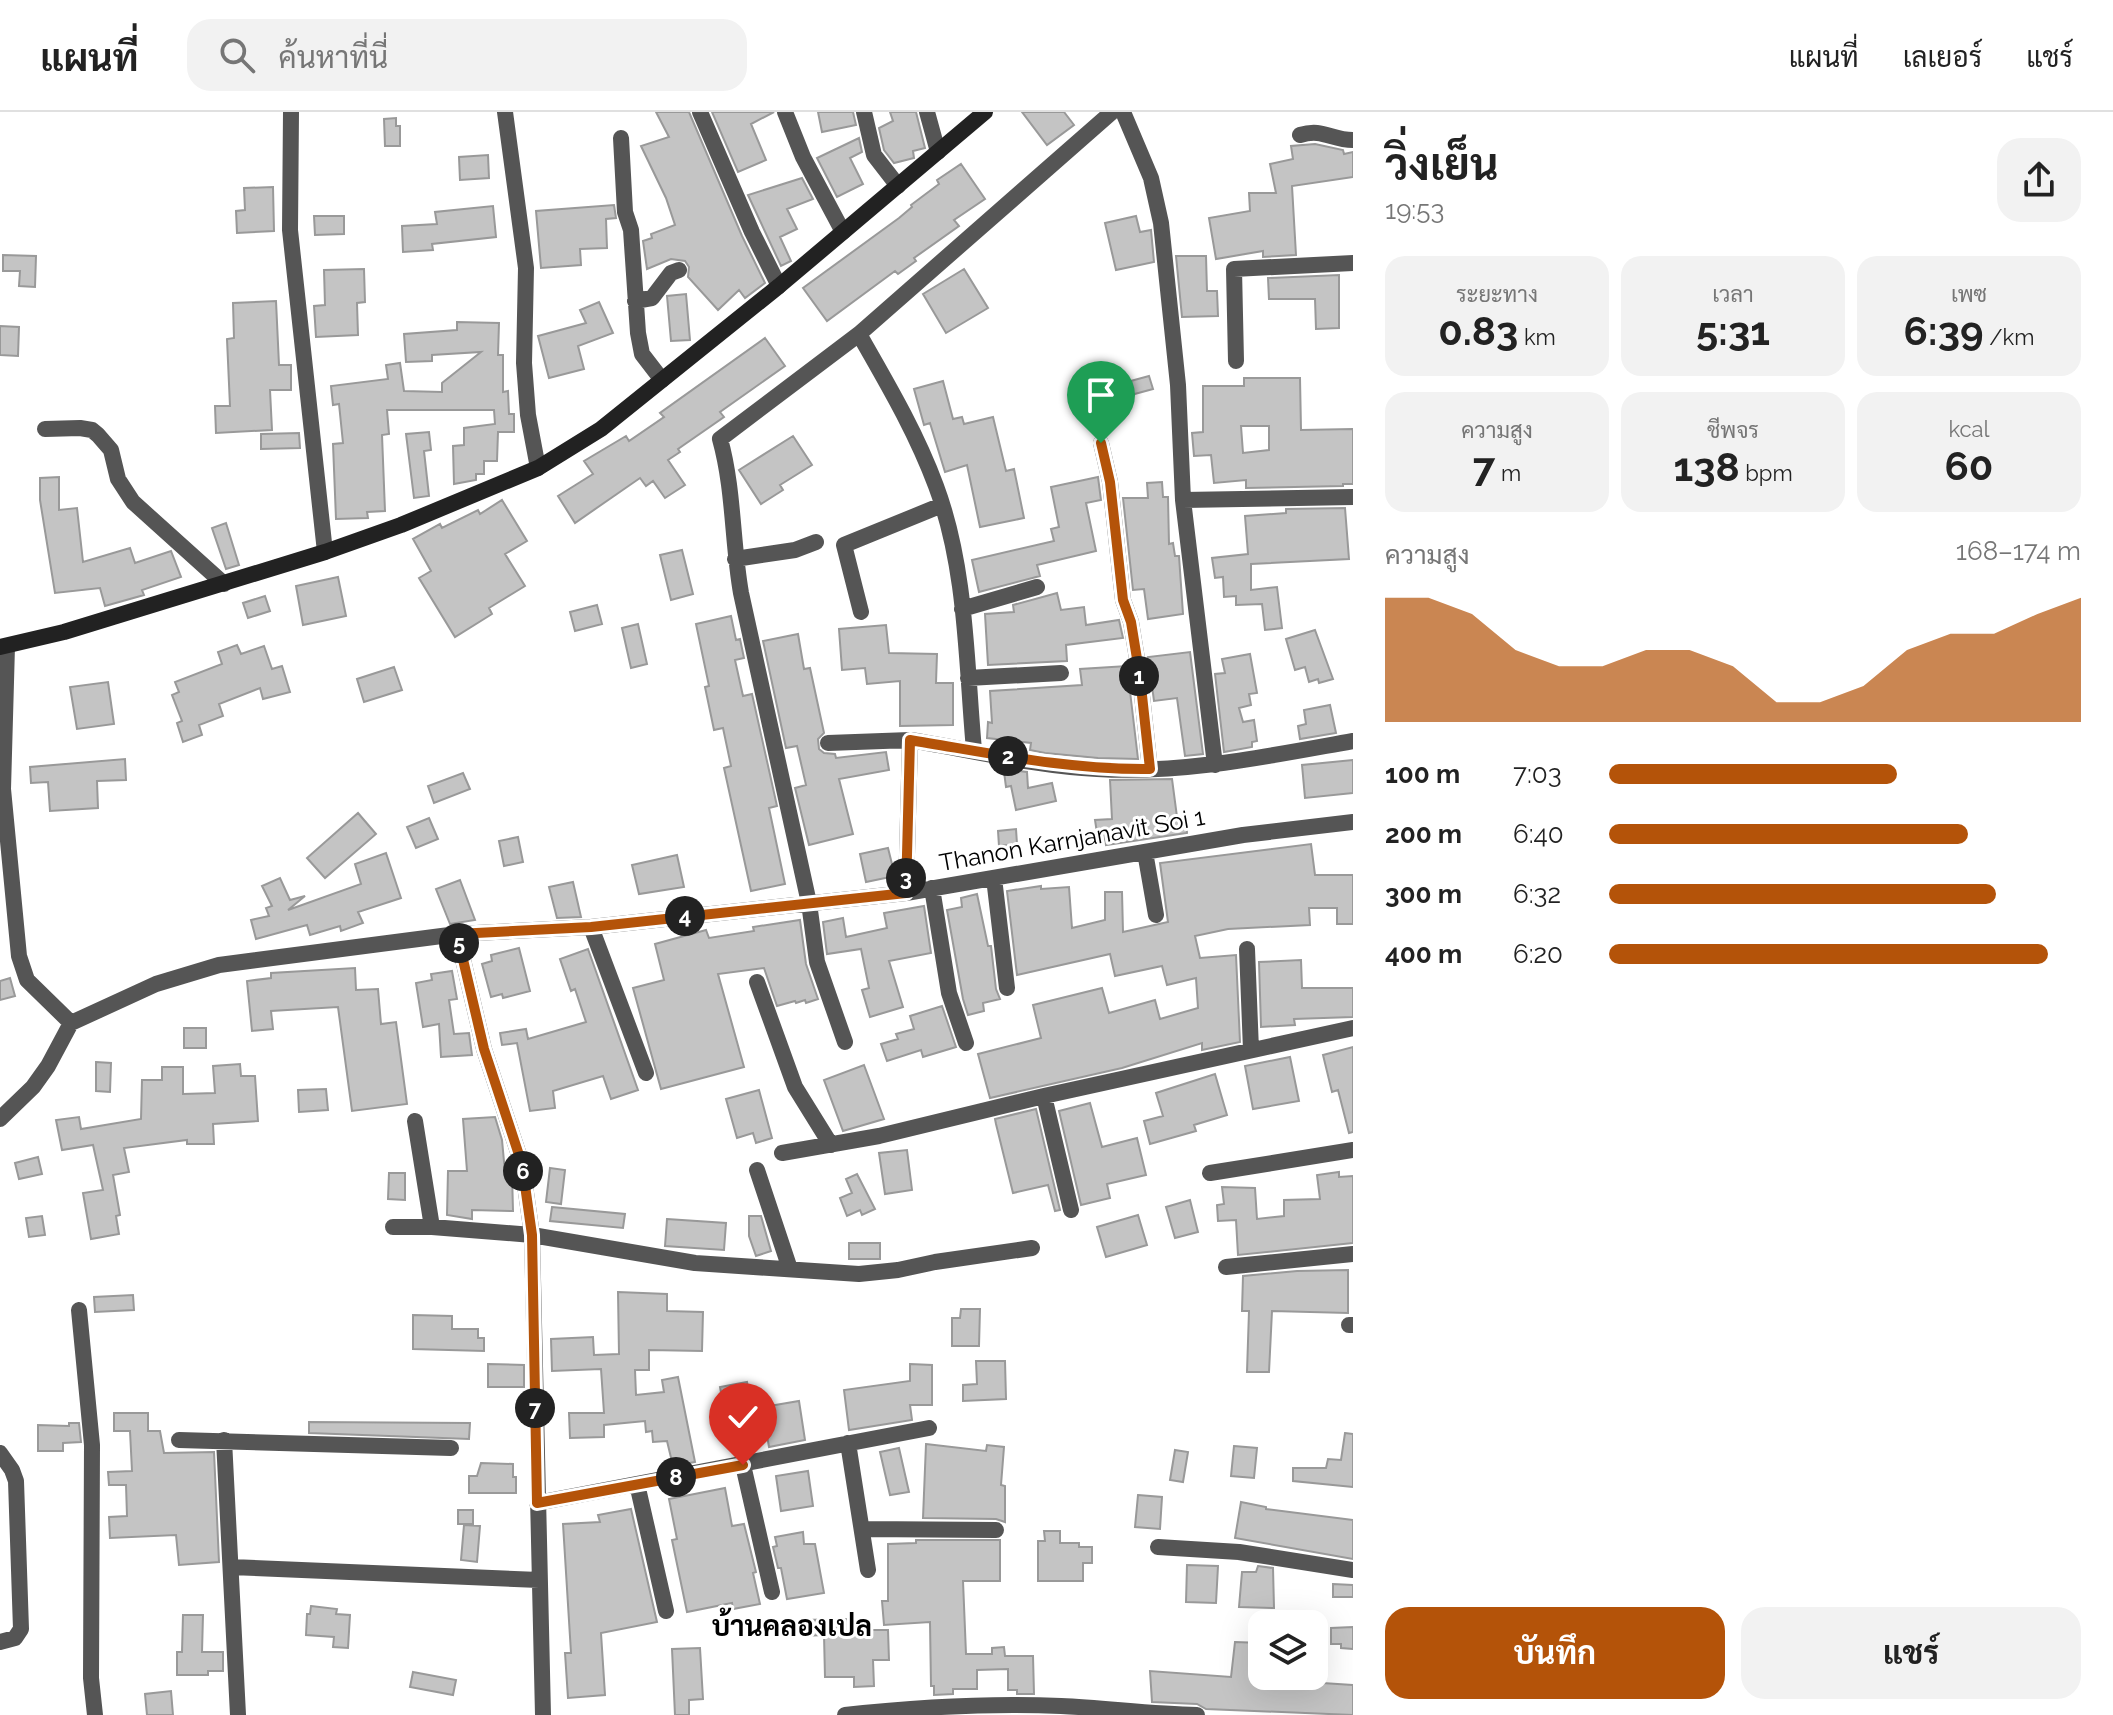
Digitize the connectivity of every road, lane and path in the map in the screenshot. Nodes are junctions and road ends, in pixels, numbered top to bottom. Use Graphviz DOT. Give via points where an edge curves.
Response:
graph roads {
  1 [pos="291,112"];
  2 [pos="505,112"];
  3 [pos="700,112"];
  4 [pos="785,112"];
  5 [pos="864,112"];
  6 [pos="927,112"];
  7 [pos="985,112"];
  8 [pos="1112,112"];
  9 [pos="1123,112"];
  10 [pos="1300,135"];
  11 [pos="621,138"];
  12 [pos="1353,140"];
  13 [pos="938,152"];
  14 [pos="898,186"];
  15 [pos="843,232"];
  16 [pos="1353,263"];
  17 [pos="679,270"];
  18 [pos="779,286"];
  19 [pos="635,301"];
  20 [pos="859,334"];
  21 [pos="1236,361"];
  22 [pos="662,380"];
  23 [pos="45,429"];
  24 [pos="1101,443"];
  25 [pos="538,468"];
  26 [pos="1353,497"];
  27 [pos="1183,500"];
  28 [pos="942,505"];
  29 [pos="816,542"];
  30 [pos="325,552"];
  31 [pos="735,559"];
  32 [pos="224,584"];
  33 [pos="1037,587"];
  34 [pos="962,609"];
  35 [pos="861,612"];
  36 [pos="3,646"];
  37 [pos="1061,673"];
  38 [pos="968,678"];
  39 [pos="910,740"];
  40 [pos="1353,741"];
  41 [pos="828,743"];
  42 [pos="974,750"];
  43 [pos="1215,765"];
  44 [pos="1150,769"];
  45 [pos="2,789"];
  46 [pos="1353,822"];
  47 [pos="1145,852"];
  48 [pos="994,878"];
  49 [pos="932,888"];
  50 [pos="906,893"];
  51 [pos="809,903"];
  52 [pos="1156,915"];
  53 [pos="591,927"];
  54 [pos="457,934"];
  55 [pos="1247,949"];
  56 [pos="757,982"];
  57 [pos="1007,988"];
  58 [pos="71,1023"];
  59 [pos="1353,1028"];
  60 [pos="845,1042"];
  61 [pos="966,1043"];
  62 [pos="1251,1050"];
  63 [pos="646,1073"];
  64 [pos="1044,1096"];
  65 [pos="0,1119"];
  66 [pos="415,1121"];
  67 [pos="831,1145"];
  68 [pos="1353,1150"];
  69 [pos="782,1153"];
  70 [pos="757,1170"];
  71 [pos="1210,1173"];
  72 [pos="1071,1210"];
  73 [pos="393,1227"];
  74 [pos="432,1227"];
  75 [pos="532,1235"];
  76 [pos="1032,1248"];
  77 [pos="1353,1254"];
  78 [pos="1226,1267"];
  79 [pos="790,1269"];
  80 [pos="79,1310"];
  81 [pos="929,1428"];
  82 [pos="179,1440"];
  83 [pos="224,1440"];
  84 [pos="848,1443"];
  85 [pos="451,1448"];
  86 [pos="0,1453"];
  87 [pos="743,1465"];
  88 [pos="637,1484"];
  89 [pos="537,1503"];
  90 [pos="863,1529"];
  91 [pos="996,1530"];
  92 [pos="1158,1547"];
  93 [pos="231,1567"];
  94 [pos="868,1570"];
  95 [pos="1353,1570"];
  96 [pos="539,1580"];
  97 [pos="772,1592"];
  98 [pos="666,1611"];
  99 [pos="0,1642"];
  100 [pos="95,1715"];
  101 [pos="238,1715"];
  102 [pos="543,1715"];
  103 [pos="845,1715"];
  104 [pos="1197,1715"];
  1 -- 30 [label="street" via="290,230"];
  2 -- 25 [label="street" via="526,268 524,363"];
  3 -- 18 [label="street"];
  4 -- 15 [label="street"];
  5 -- 14 [label="street" via="874,155"];
  6 -- 13 [label="street"];
  7 -- 13 [label="street"];
  8 -- 20 [label="street"];
  9 -- 27 [label="street" via="1151,178 1161,223 1178,385"];
  10 -- 12 [label="street" via="1320,132"];
  11 -- 19 [label="street"];
  13 -- 14 [label="street"];
  14 -- 15 [label="street"];
  15 -- 18 [label="street"];
  16 -- 21 [label="street" via="1234,269"];
  17 -- 19 [label="street" via="654,297"];
  18 -- 22 [label="street"];
  19 -- 22 [label="street" via="642,354"];
  20 -- 28 [label="street" via="916,434"];
  20 -- 31 [label="street" via="720,439"];
  22 -- 25 [label="street" via="576,447"];
  23 -- 32 [label="street" via="80,428 98,435 111,450 118,479 133,502"];
  24 -- 44 [label="street"];
  25 -- 30 [label="street"];
  26 -- 27 [label="street"];
  27 -- 43 [label="street"];
  28 -- 34 [label="street"];
  28 -- 35 [label="street" via="844,545"];
  29 -- 31 [label="street"];
  30 -- 32 [label="street"];
  31 -- 51 [label="street"];
  32 -- 36 [label="street"];
  33 -- 34 [label="street"];
  34 -- 38 [label="street"];
  36 -- 45 [label="street"];
  37 -- 38 [label="street"];
  38 -- 42 [label="street"];
  39 -- 41 [label="street"];
  39 -- 42 [label="street"];
  39 -- 50 [label="street"];
  40 -- 43 [label="street"];
  42 -- 44 [label="street" via="1078,768"];
  43 -- 44 [label="street"];
  45 -- 58 [label="street" via="21,965 27,980"];
  46 -- 47 [label="street, Thanon Karnjanavit Soi 1"];
  47 -- 48 [label="street, Thanon Karnjanavit Soi 1"];
  47 -- 52 [label="street"];
  48 -- 49 [label="street, Thanon Karnjanavit Soi 1"];
  48 -- 57 [label="street"];
  49 -- 50 [label="street, Thanon Karnjanavit Soi 1"];
  49 -- 61 [label="street" via="949,993"];
  50 -- 51 [label="street, Thanon Karnjanavit Soi 1"];
  51 -- 53 [label="street, Thanon Karnjanavit Soi 1"];
  51 -- 60 [label="street" via="817,962"];
  53 -- 54 [label="street, Thanon Karnjanavit Soi 1"];
  53 -- 63 [label="street"];
  54 -- 58 [label="street, Thanon Karnjanavit Soi 1" via="219,965 156,984"];
  54 -- 75 [label="street" via="484,1049 522,1164"];
  55 -- 62 [label="street"];
  56 -- 67 [label="street" via="795,1087"];
  58 -- 65 [label="street" via="33,1087"];
  59 -- 62 [label="street"];
  62 -- 64 [label="street"];
  64 -- 67 [label="street"];
  64 -- 72 [label="street"];
  66 -- 74 [label="street"];
  67 -- 69 [label="street"];
  68 -- 71 [label="street"];
  70 -- 79 [label="street"];
  73 -- 74 [label="street"];
  74 -- 75 [label="street"];
  75 -- 79 [label="street" via="695,1263"];
  75 -- 89 [label="street"];
  76 -- 79 [label="street" via="878,1273"];
  77 -- 78 [label="street"];
  80 -- 100 [label="street" via="92,1445"];
  81 -- 84 [label="street"];
  82 -- 83 [label="street"];
  83 -- 85 [label="street"];
  83 -- 93 [label="street"];
  84 -- 87 [label="street"];
  84 -- 90 [label="street"];
  86 -- 99 [label="street" via="16,1481 21,1629 15,1638"];
  87 -- 88 [label="street"];
  87 -- 97 [label="street"];
  88 -- 89 [label="street"];
  88 -- 98 [label="street"];
  89 -- 96 [label="street"];
  90 -- 91 [label="street"];
  90 -- 94 [label="street"];
  92 -- 95 [label="street" via="1239,1552"];
  93 -- 96 [label="street"];
  93 -- 101 [label="street"];
  96 -- 102 [label="street"];
  103 -- 104 [label="street" via="992,1705"];
}
